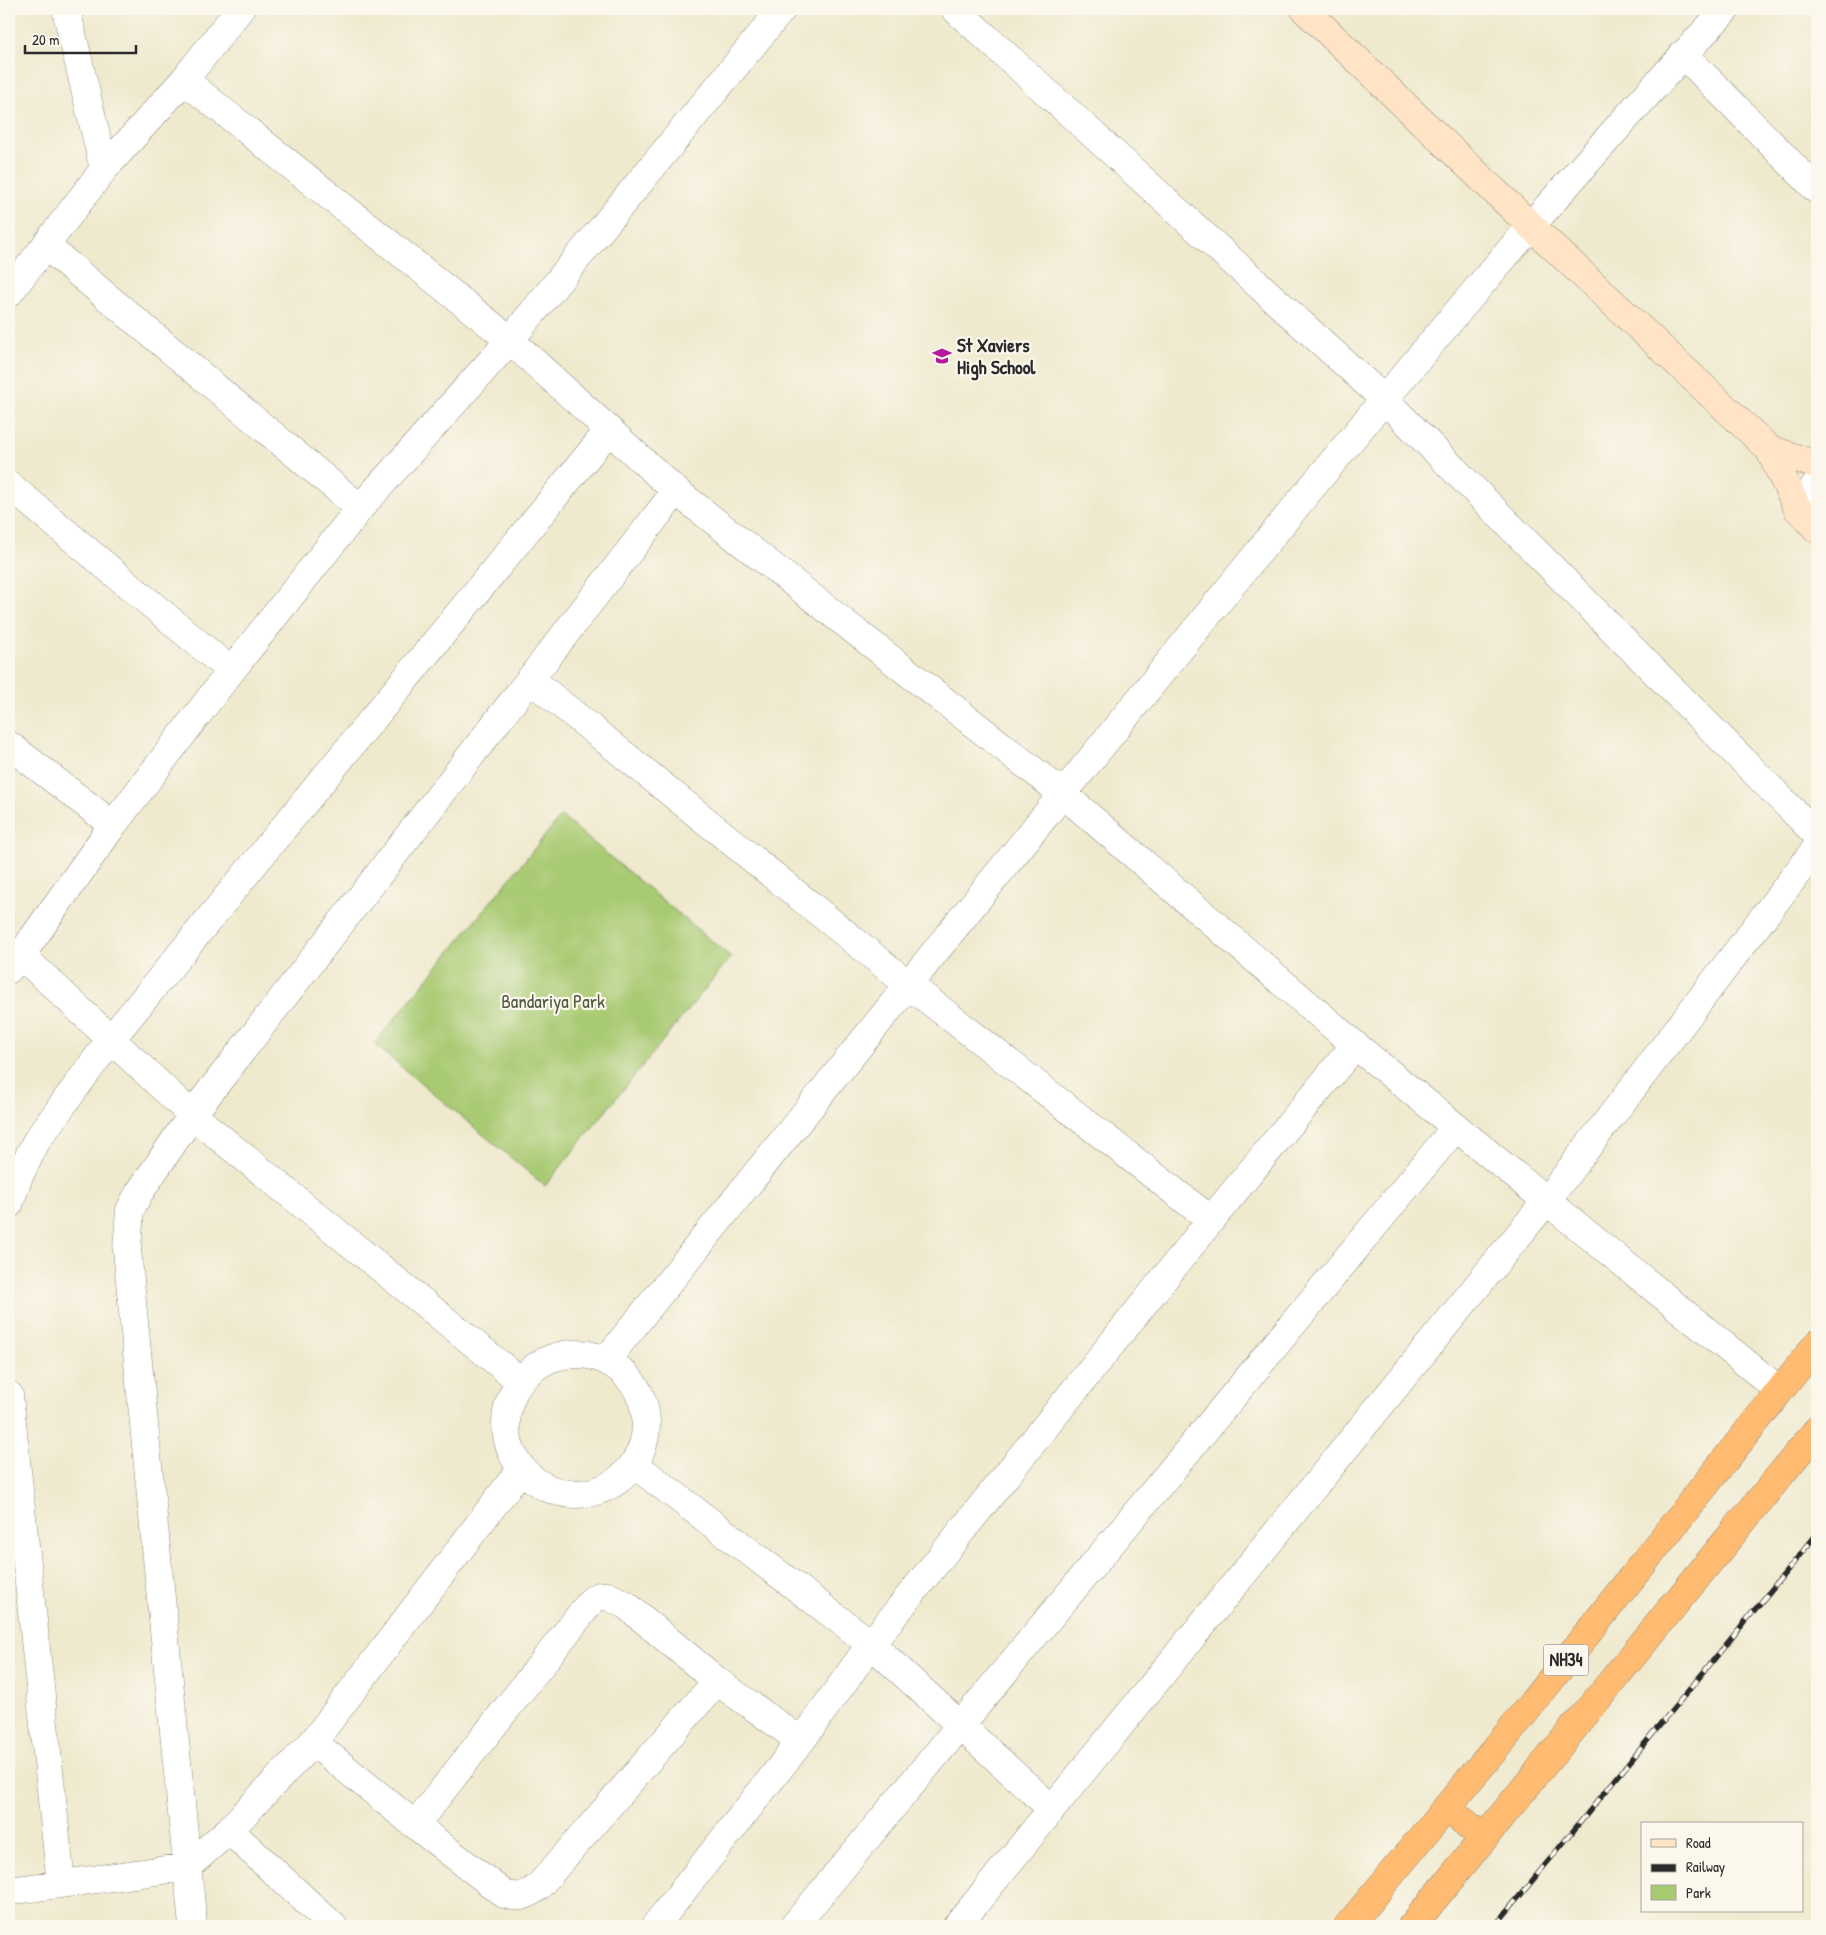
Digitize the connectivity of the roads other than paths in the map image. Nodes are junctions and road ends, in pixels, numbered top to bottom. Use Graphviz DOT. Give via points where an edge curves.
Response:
graph roads {
  1 [pos="66,9"];
  2 [pos="240,9"];
  3 [pos="782,9"];
  4 [pos="955,9"];
  5 [pos="1304,9"];
  6 [pos="1726,9"];
  7 [pos="1684,54"];
  8 [pos="184,80"];
  9 [pos="104,169"];
  10 [pos="1817,190"];
  11 [pos="1530,225"];
  12 [pos="46,246"];
  13 [pos="9,293"];
  14 [pos="510,340"];
  15 [pos="1384,400"];
  16 [pos="609,430"];
  17 [pos="1769,449"];
  18 [pos="1817,465"];
  19 [pos="1817,483"];
  20 [pos="9,485"];
  21 [pos="676,491"];
  22 [pos="360,508"];
  23 [pos="1798,509"];
  24 [pos="1817,529"];
  25 [pos="231,671"];
  26 [pos="530,679"];
  27 [pos="9,744"];
  28 [pos="1062,793"];
  29 [pos="113,825"];
  30 [pos="1817,835"];
  31 [pos="1817,847"];
  32 [pos="15,962"];
  33 [pos="910,986"];
  34 [pos="111,1039"];
  35 [pos="1355,1045"];
  36 [pos="192,1115"];
  37 [pos="1456,1127"];
  38 [pos="1547,1200"];
  39 [pos="9,1204"];
  40 [pos="1211,1220"];
  41 [pos="1817,1344"];
  42 [pos="607,1359"];
  43 [pos="519,1380"];
  44 [pos="1780,1390"];
  45 [pos="9,1395"];
  46 [pos="1817,1430"];
  47 [pos="635,1465"];
  48 [pos="521,1469"];
  49 [pos="871,1644"];
  50 [pos="717,1680"];
  51 [pos="960,1725"];
  52 [pos="801,1741"];
  53 [pos="313,1742"];
  54 [pos="1447,1808"];
  55 [pos="1052,1809"];
  56 [pos="415,1825"];
  57 [pos="229,1830"];
  58 [pos="1483,1838"];
  59 [pos="187,1867"];
  60 [pos="61,1884"];
  61 [pos="9,1891"];
  62 [pos="193,1926"];
  63 [pos="333,1926"];
  64 [pos="655,1926"];
  65 [pos="794,1926"];
  66 [pos="957,1926"];
  67 [pos="1348,1926"];
  68 [pos="1412,1926"];
  1 -- 9 [label="street"];
  2 -- 8 [label="street"];
  3 -- 14 [label="street"];
  4 -- 15 [label="street"];
  5 -- 11 [label="street"];
  6 -- 7 [label="street"];
  7 -- 10 [label="street"];
  7 -- 11 [label="street"];
  8 -- 9 [label="street"];
  8 -- 14 [label="street"];
  9 -- 12 [label="street"];
  11 -- 15 [label="street"];
  11 -- 17 [label="street"];
  12 -- 13 [label="street"];
  12 -- 22 [label="street"];
  14 -- 16 [label="street"];
  14 -- 22 [label="street"];
  15 -- 28 [label="street"];
  15 -- 30 [label="street"];
  16 -- 21 [label="street"];
  16 -- 34 [label="street"];
  17 -- 18 [label="street"];
  17 -- 23 [label="street"];
  19 -- 23 [label="street"];
  20 -- 25 [label="street"];
  21 -- 26 [label="street"];
  21 -- 28 [label="street"];
  22 -- 25 [label="street"];
  23 -- 24 [label="street"];
  25 -- 29 [label="street"];
  26 -- 33 [label="street"];
  26 -- 36 [label="street"];
  27 -- 29 [label="street"];
  28 -- 33 [label="street"];
  28 -- 35 [label="street"];
  29 -- 32 [label="street"];
  31 -- 38 [label="street"];
  32 -- 34 [label="street"];
  33 -- 40 [label="street"];
  33 -- 42 [label="street"];
  34 -- 36 [label="street"];
  34 -- 39 [label="street" via="37,1140"];
  35 -- 37 [label="street"];
  35 -- 40 [label="street"];
  36 -- 43 [label="street"];
  36 -- 59 [label="street" via="130,1210 127,1250"];
  37 -- 38 [label="street"];
  37 -- 51 [label="street"];
  38 -- 44 [label="street"];
  38 -- 55 [label="street"];
  40 -- 49 [label="street"];
  41 -- 44 [label="highway, NH34"];
  42 -- 43 [label="street" via="559,1354"];
  42 -- 47 [label="street" via="637,1386 648,1426"];
  43 -- 48 [label="street" via="506,1409 507,1441"];
  44 -- 54 [label="highway, NH34"];
  45 -- 60 [label="street"];
  46 -- 58 [label="highway, NH34"];
  47 -- 48 [label="street" via="611,1487 579,1495 547,1489"];
  47 -- 49 [label="street"];
  48 -- 53 [label="street"];
  49 -- 51 [label="street"];
  49 -- 52 [label="street"];
  50 -- 52 [label="street"];
  50 -- 56 [label="street" via="529,1894 521,1897 504,1894"];
  50 -- 56 [label="street" via="626,1605 607,1596 599,1596 592,1600"];
  51 -- 55 [label="street"];
  51 -- 65 [label="street"];
  52 -- 64 [label="street"];
  53 -- 56 [label="street"];
  53 -- 57 [label="street"];
  54 -- 58 [label="highway"];
  54 -- 67 [label="highway, NH34"];
  55 -- 66 [label="street"];
  57 -- 59 [label="street"];
  57 -- 63 [label="street"];
  58 -- 68 [label="highway, NH34"];
  59 -- 60 [label="street"];
  59 -- 62 [label="street"];
  60 -- 61 [label="street"];
}
